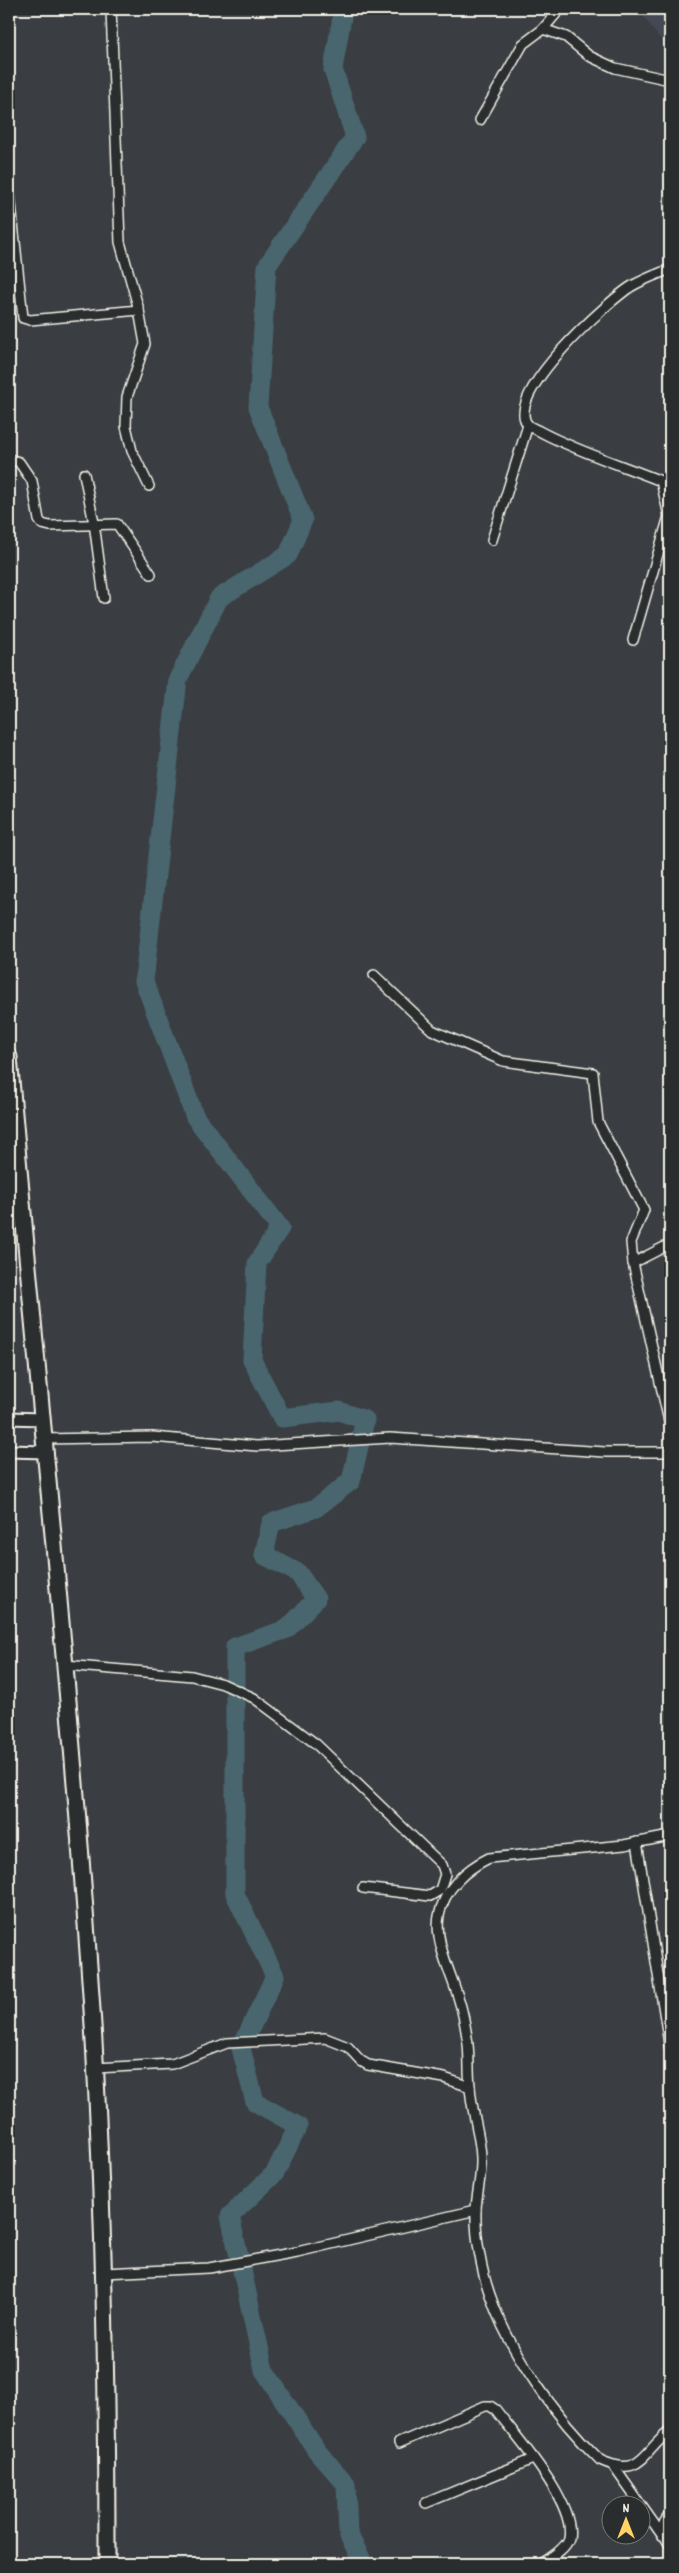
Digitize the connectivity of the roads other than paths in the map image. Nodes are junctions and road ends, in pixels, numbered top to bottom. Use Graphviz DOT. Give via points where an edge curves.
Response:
graph roads {
  1 [pos="111,9"];
  2 [pos="560,9"];
  3 [pos="542,29"];
  4 [pos="670,80"];
  5 [pos="480,120"];
  6 [pos="9,185"];
  7 [pos="670,269"];
  8 [pos="139,310"];
  9 [pos="528,425"];
  10 [pos="9,459"];
  11 [pos="84,474"];
  12 [pos="149,486"];
  13 [pos="94,523"];
  14 [pos="492,540"];
  15 [pos="151,574"];
  16 [pos="104,598"];
  17 [pos="633,640"];
  18 [pos="374,975"];
  19 [pos="9,1057"];
  20 [pos="670,1244"];
  21 [pos="633,1263"];
  22 [pos="9,1418"];
  23 [pos="41,1419"];
  24 [pos="670,1426"];
  25 [pos="44,1446"];
  26 [pos="9,1451"];
  27 [pos="670,1452"];
  28 [pos="65,1664"];
  29 [pos="670,1836"];
  30 [pos="637,1842"];
  31 [pos="363,1888"];
  32 [pos="670,2050"];
  33 [pos="95,2068"];
  34 [pos="470,2087"];
  35 [pos="476,2210"];
  36 [pos="104,2273"];
  37 [pos="670,2431"];
  38 [pos="399,2443"];
  39 [pos="533,2460"];
  40 [pos="614,2467"];
  41 [pos="426,2503"];
  42 [pos="670,2516"];
  43 [pos="662,2535"];
  44 [pos="670,2545"];
  45 [pos="107,2564"];
  46 [pos="541,2564"];
  1 -- 8 [label="street" via="120,242"];
  2 -- 3 [label="street"];
  3 -- 4 [label="street" via="566,37 589,56 615,68"];
  3 -- 5 [label="street" via="523,44"];
  6 -- 8 [label="street" via="23,318"];
  7 -- 9 [label="street" via="632,286 587,322 554,358 529,397 524,414"];
  8 -- 12 [label="street" via="145,344 127,397 126,426 132,452"];
  9 -- 14 [label="street"];
  9 -- 17 [label="street" via="661,481 669,516"];
  10 -- 13 [label="street" via="19,462 32,481 42,524"];
  11 -- 13 [label="street"];
  13 -- 15 [label="street" via="117,524 122,528"];
  13 -- 16 [label="street"];
  18 -- 21 [label="street" via="432,1030 503,1062 594,1073 598,1122 644,1210 631,1242"];
  19 -- 23 [label="main road"];
  20 -- 21 [label="street"];
  21 -- 24 [label="street"];
  22 -- 23 [label="street"];
  23 -- 25 [label="main road"];
  25 -- 26 [label="street"];
  25 -- 27 [label="street" via="152,1437 257,1446 390,1438 605,1452"];
  25 -- 28 [label="main road"];
  28 -- 31 [label="street" via="167,1673 223,1684 254,1698 316,1744 442,1865 445,1874 440,1890 430,1896"];
  28 -- 33 [label="main road"];
  29 -- 30 [label="street"];
  30 -- 32 [label="street"];
  30 -- 34 [label="street" via="489,1858 474,1865 447,1895 439,1916 441,1941 463,2012"];
  33 -- 34 [label="street" via="172,2064 227,2043 325,2038 348,2047 368,2065 444,2078"];
  33 -- 36 [label="main road"];
  34 -- 35 [label="street" via="481,2156"];
  35 -- 36 [label="street" via="297,2252 209,2268"];
  35 -- 40 [label="street" via="486,2280 505,2329 540,2390 590,2450"];
  36 -- 45 [label="main road"];
  37 -- 40 [label="street" via="640,2463 626,2468"];
  38 -- 39 [label="street" via="490,2406"];
  39 -- 41 [label="street"];
  39 -- 46 [label="street" via="547,2476 559,2498 569,2526 569,2539 565,2546"];
  40 -- 43 [label="street"];
  42 -- 43 [label="street" via="662,2525"];
  43 -- 44 [label="street"];
}
